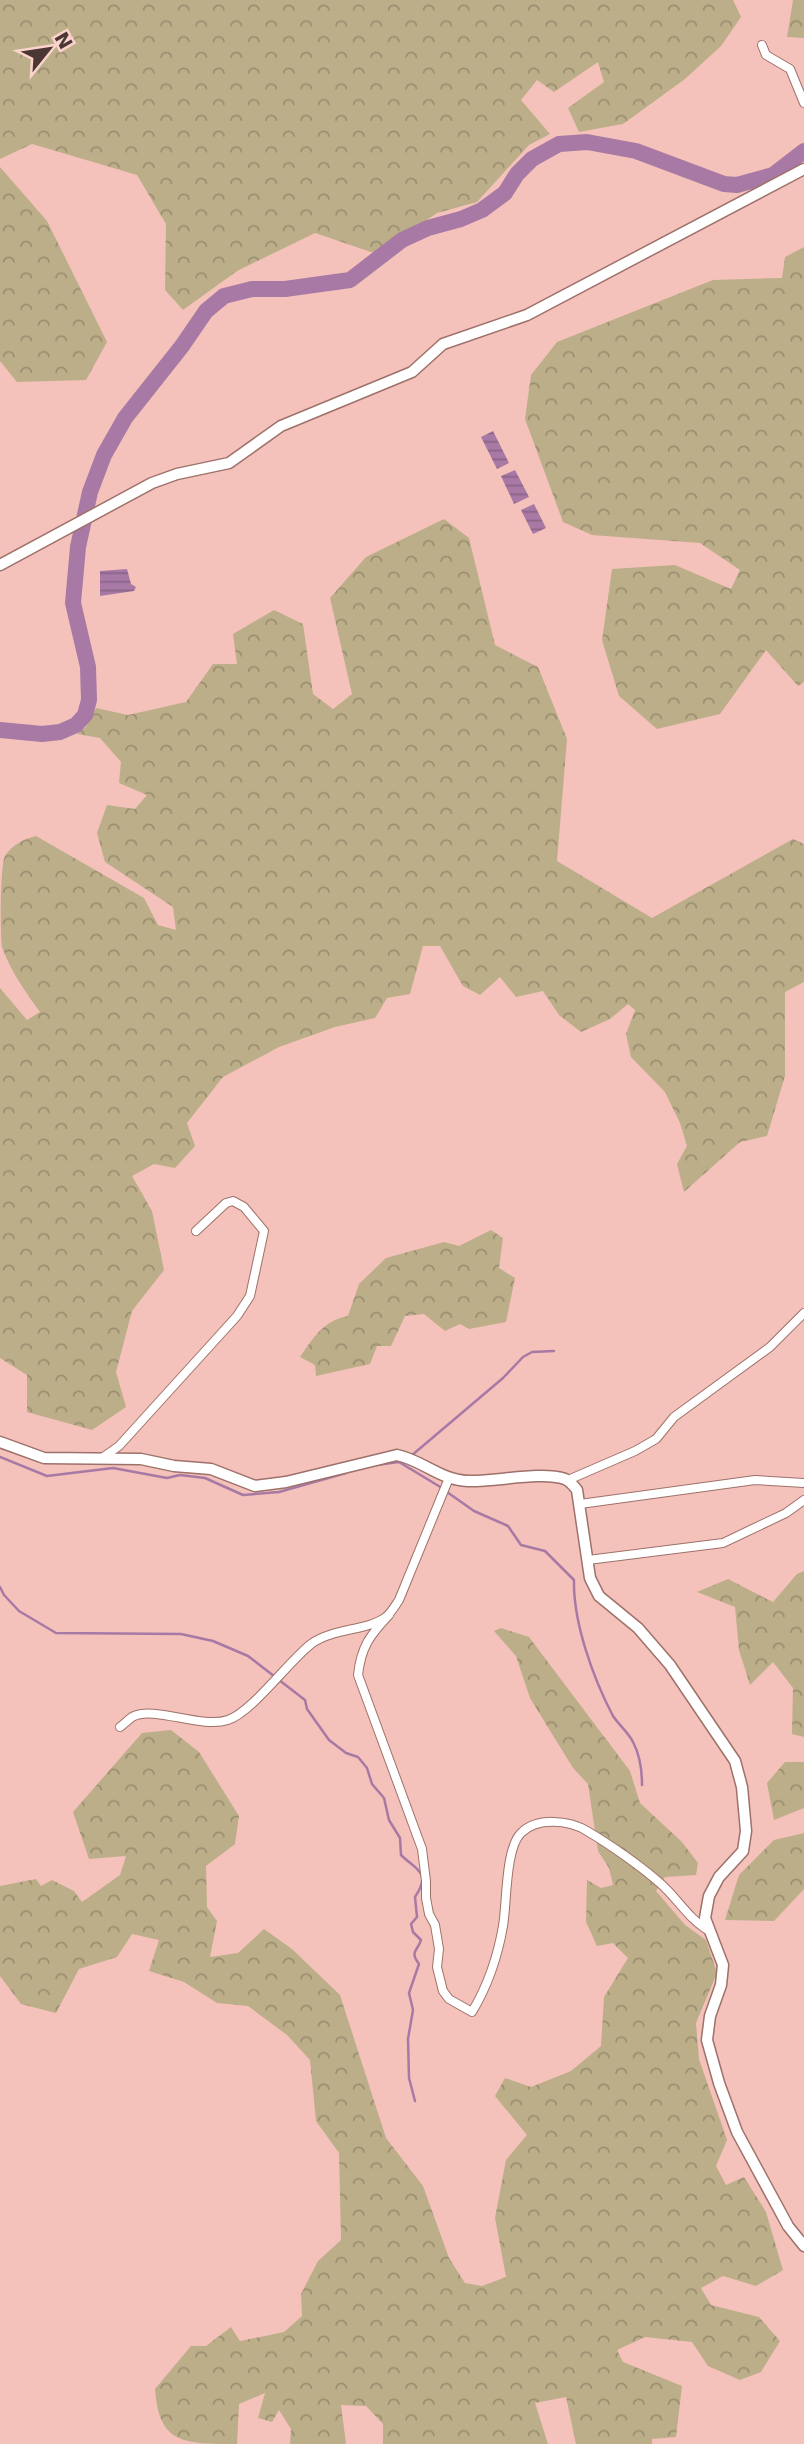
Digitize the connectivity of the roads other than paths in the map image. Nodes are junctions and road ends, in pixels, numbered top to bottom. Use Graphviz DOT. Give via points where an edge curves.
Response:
graph roads {
  1 [pos="762,45"];
  2 [pos="804,103"];
  3 [pos="804,169"];
  4 [pos="0,565"];
  5 [pos="196,1231"];
  6 [pos="804,1313"];
  7 [pos="0,1442"];
  8 [pos="100,1460"];
  9 [pos="449,1478"];
  10 [pos="568,1480"];
  11 [pos="804,1483"];
  12 [pos="804,1500"];
  13 [pos="580,1504"];
  14 [pos="588,1560"];
  15 [pos="389,1615"];
  16 [pos="120,1727"];
  17 [pos="711,1932"];
  18 [pos="804,2246"];
  1 -- 2 [label="street" via="766,55 790,69"];
  3 -- 4 [label="street" via="527,315 443,344 412,372 281,426 229,463 152,483"];
  5 -- 8 [label="street" via="233,1201 264,1231 250,1296 146,1416"];
  6 -- 10 [label="street" via="770,1348 674,1417 656,1439"];
  7 -- 8 [label="street" via="44,1458"];
  8 -- 9 [label="street" via="141,1459 211,1469 255,1486 397,1455"];
  9 -- 10 [label="street"];
  9 -- 15 [label="street"];
  10 -- 13 [label="street" via="577,1490"];
  11 -- 13 [label="street" via="755,1480"];
  12 -- 14 [label="street" via="723,1543"];
  13 -- 14 [label="street"];
  14 -- 17 [label="street" via="599,1596 638,1628 670,1665 736,1761 746,1831 743,1851 709,1896 705,1918"];
  15 -- 16 [label="street" via="312,1644 227,1720 199,1722 149,1714 134,1716"];
  15 -- 17 [label="street" via="360,1655 358,1675 422,1849 426,1898 439,1949 437,1967 449,1999 472,2012 482,1996 503,1929 513,1847 521,1833 535,1824 567,1822 585,1830 660,1883"];
  17 -- 18 [label="street" via="723,1965 707,2040 719,2083 737,2132 788,2226"];
}
